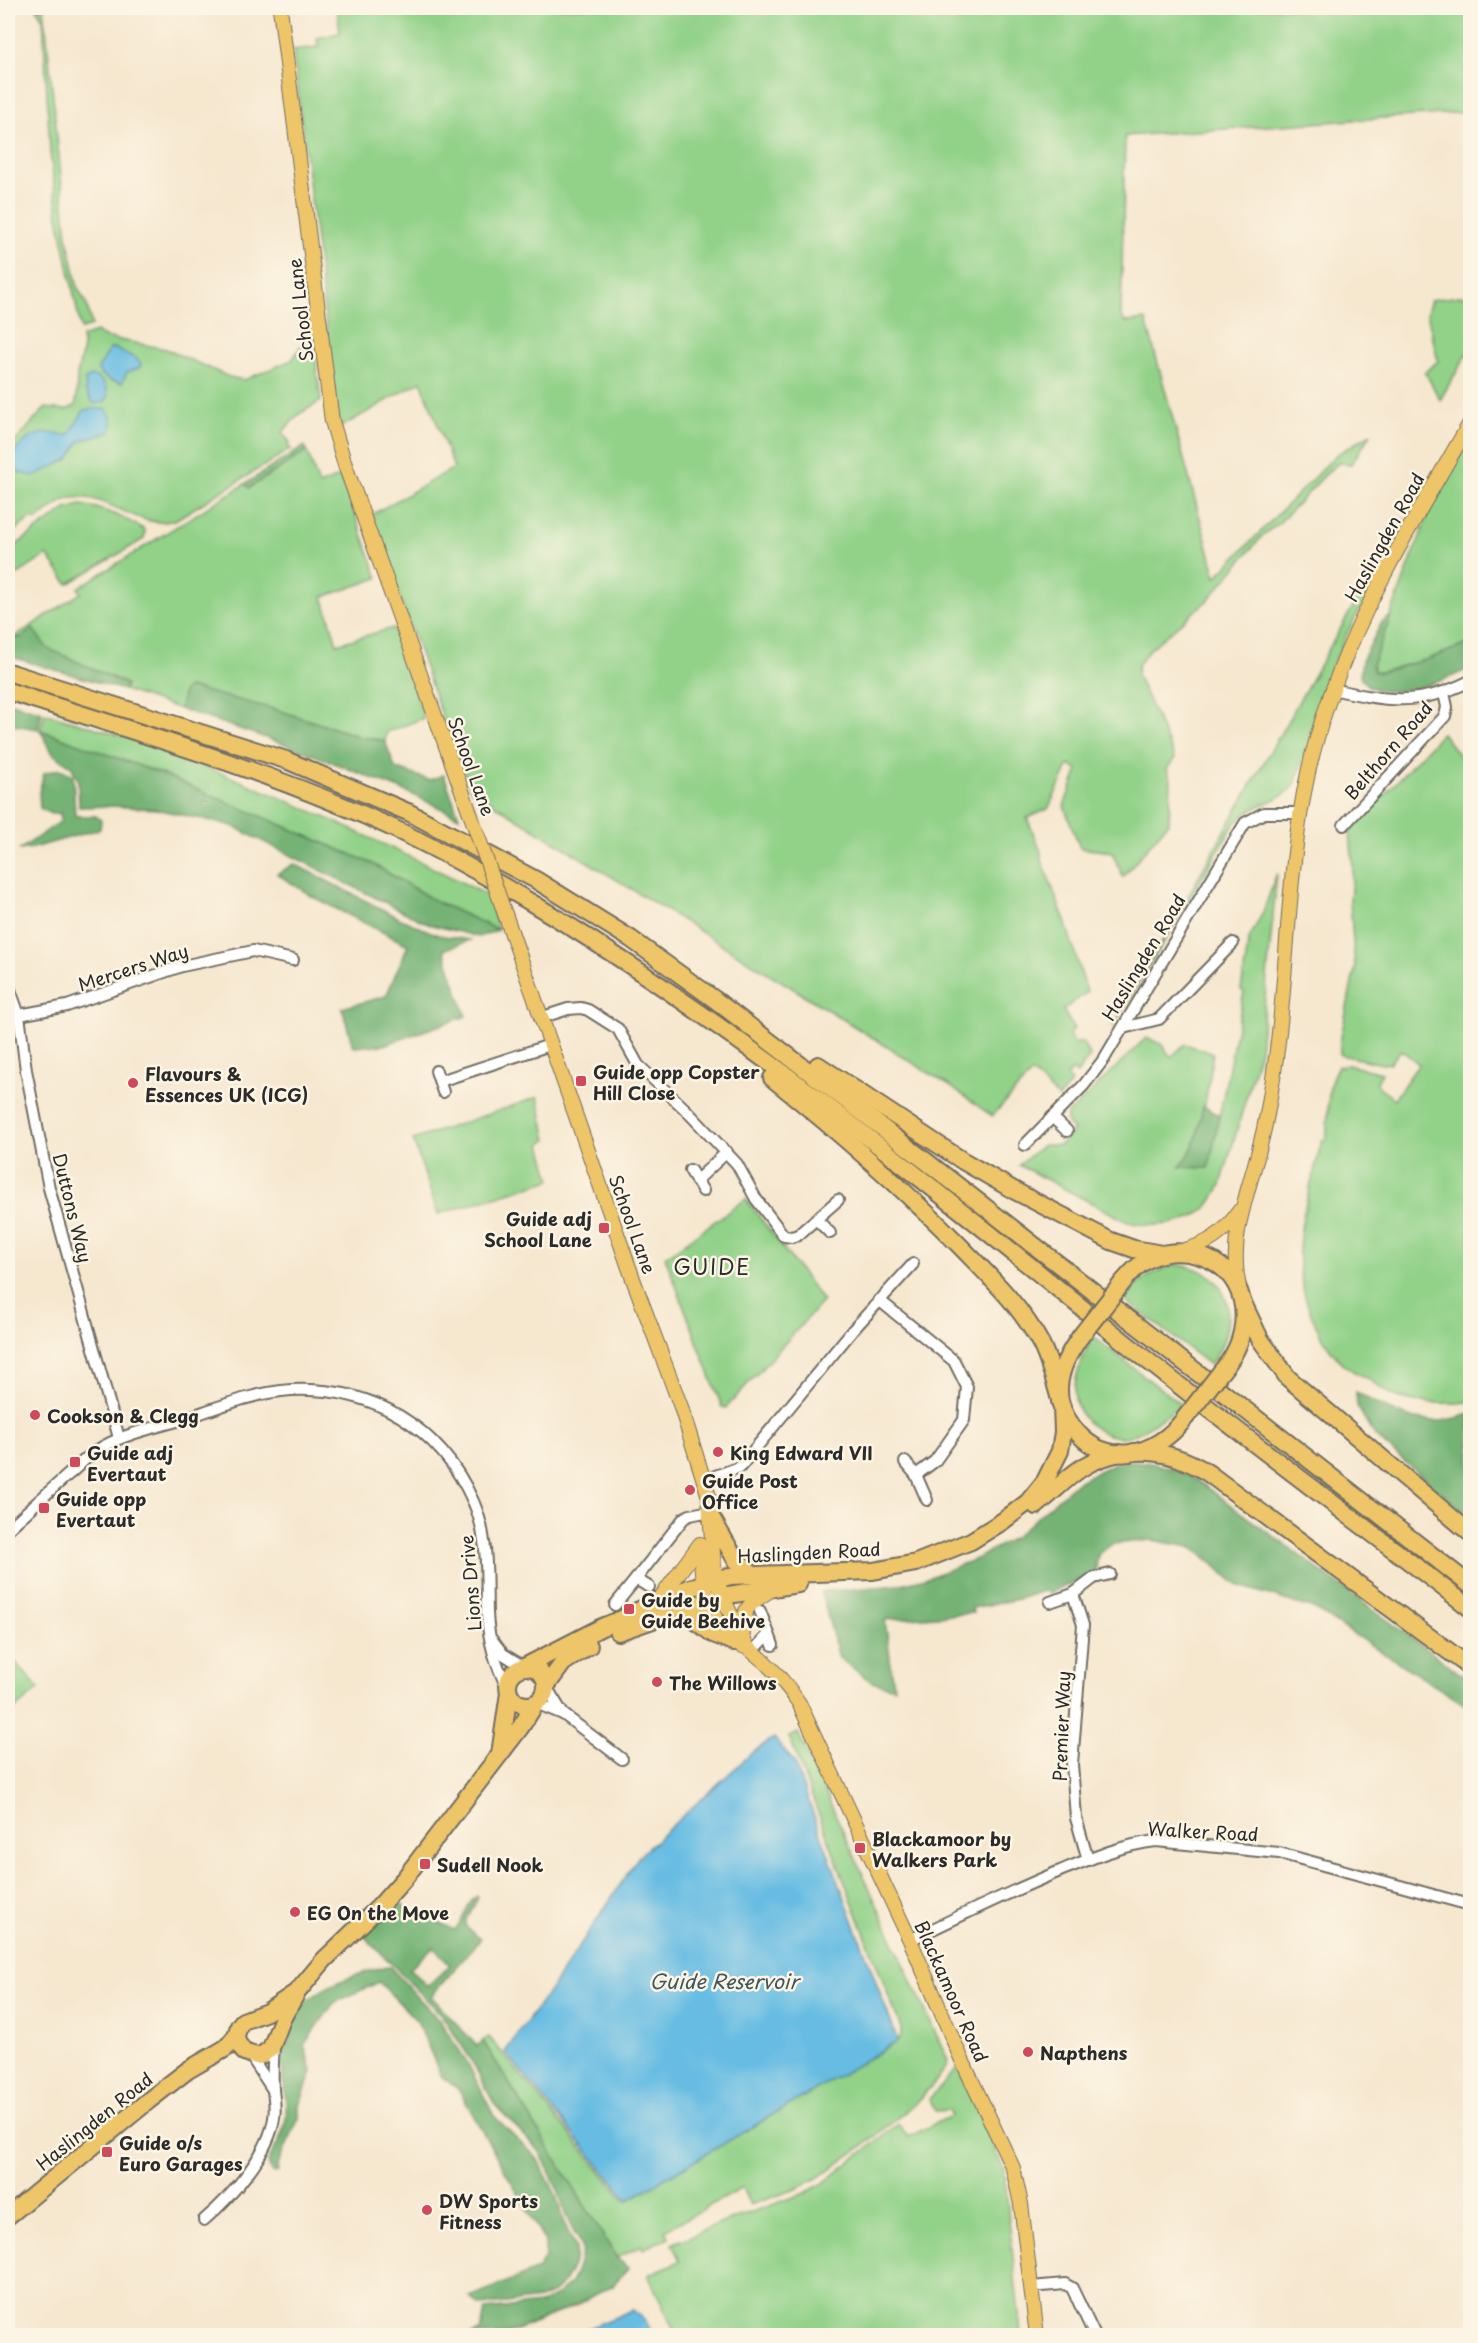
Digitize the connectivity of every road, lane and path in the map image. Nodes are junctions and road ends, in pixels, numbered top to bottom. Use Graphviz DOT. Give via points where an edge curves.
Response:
graph roads {
  1 [pos="280,8"];
  2 [pos="1470,423"];
  3 [pos="8,672"];
  4 [pos="1470,681"];
  5 [pos="1332,689"];
  6 [pos="8,691"];
  7 [pos="1444,693"];
  8 [pos="1300,813"];
  9 [pos="1344,825"];
  10 [pos="1233,943"];
  11 [pos="293,960"];
  12 [pos="651,979"];
  13 [pos="8,984"];
  14 [pos="714,999"];
  15 [pos="19,1015"];
  16 [pos="540,1018"];
  17 [pos="1123,1028"];
  18 [pos="550,1045"];
  19 [pos="443,1092"];
  20 [pos="1052,1118"];
  21 [pos="1067,1131"];
  22 [pos="1025,1145"];
  23 [pos="727,1152"];
  24 [pos="690,1170"];
  25 [pos="696,1181"];
  26 [pos="703,1191"];
  27 [pos="838,1200"];
  28 [pos="1243,1204"];
  29 [pos="816,1219"];
  30 [pos="830,1233"];
  31 [pos="1169,1253"];
  32 [pos="913,1264"];
  33 [pos="1242,1297"];
  34 [pos="879,1300"];
  35 [pos="1060,1401"];
  36 [pos="119,1438"];
  37 [pos="1127,1453"];
  38 [pos="905,1462"];
  39 [pos="916,1475"];
  40 [pos="704,1480"];
  41 [pos="927,1500"];
  42 [pos="710,1514"];
  43 [pos="8,1529"];
  44 [pos="1470,1533"];
  45 [pos="700,1545"];
  46 [pos="1110,1574"];
  47 [pos="754,1575"];
  48 [pos="636,1579"];
  49 [pos="1470,1585"];
  50 [pos="778,1586"];
  51 [pos="712,1590"];
  52 [pos="654,1594"];
  53 [pos="1073,1594"];
  54 [pos="1050,1602"];
  55 [pos="615,1605"];
  56 [pos="1470,1608"];
  57 [pos="681,1610"];
  58 [pos="760,1611"];
  59 [pos="768,1634"];
  60 [pos="491,1638"];
  61 [pos="744,1644"];
  62 [pos="773,1645"];
  63 [pos="525,1666"];
  64 [pos="1470,1667"];
  65 [pos="547,1687"];
  66 [pos="509,1692"];
  67 [pos="536,1703"];
  68 [pos="563,1714"];
  69 [pos="500,1755"];
  70 [pos="622,1759"];
  71 [pos="1088,1860"];
  72 [pos="1470,1905"];
  73 [pos="910,1940"];
  74 [pos="298,1991"];
  75 [pos="256,2017"];
  76 [pos="236,2036"];
  77 [pos="274,2040"];
  78 [pos="249,2055"];
  79 [pos="207,2059"];
  80 [pos="273,2091"];
  81 [pos="8,2216"];
  82 [pos="204,2220"];
  83 [pos="1031,2287"];
  84 [pos="1037,2336"];
  85 [pos="1095,2336"];
  1 -- 16 [label="main road, School Lane, bridge" via="332,421"];
  2 -- 5 [label="main road, Haslingden Road" via="1373,595"];
  3 -- 14 [label="highway" via="286,760 410,813 536,880 631,939"];
  4 -- 7 [label="street, Belthorn Road"];
  5 -- 7 [label="street, Belthorn Road" via="1382,700 1419,699"];
  5 -- 8 [label="main road, Haslingden Road"];
  6 -- 12 [label="highway" via="287,784 393,829 535,905"];
  7 -- 9 [label="street, Belthorn Road" via="1445,716"];
  8 -- 17 [label="street, Haslingden Road" via="1263,813 1245,823"];
  8 -- 28 [label="main road, Haslingden Road" via="1275,1067 1263,1134"];
  10 -- 17 [label="street" via="1159,1019"];
  11 -- 15 [label="street, Mercers Way" via="253,951 182,966 67,1006"];
  12 -- 35 [label="highway" via="848,1140 954,1239 995,1282 1033,1331 1047,1358"];
  12 -- 56 [label="highway" via="842,1117 1142,1357"];
  13 -- 15 [label="street, Duttons Way"];
  14 -- 31 [label="highway" via="1008,1187 1110,1241 1134,1249"];
  14 -- 49 [label="highway"];
  15 -- 36 [label="street, Duttons Way" via="49,1188"];
  16 -- 18 [label="main road, School Lane"];
  16 -- 23 [label="street" via="581,1008 614,1026 638,1065"];
  17 -- 20 [label="street, Haslingden Road" via="1084,1085"];
  18 -- 19 [label="street" via="438,1076"];
  18 -- 40 [label="main road, School Lane"];
  20 -- 21 [label="street"];
  20 -- 22 [label="street, Haslingden Road"];
  23 -- 25 [label="street"];
  23 -- 29 [label="street" via="781,1234 796,1236"];
  24 -- 25 [label="street"];
  25 -- 26 [label="street"];
  27 -- 29 [label="street"];
  28 -- 31 [label="main road, Haslingden Road" via="1212,1240"];
  28 -- 33 [label="main road, Haslingden Road" via="1235,1248"];
  29 -- 30 [label="street"];
  31 -- 33 [label="highway" via="1200,1256 1215,1262 1233,1279"];
  31 -- 35 [label="highway, bridge" via="1144,1262 1080,1337 1064,1365"];
  32 -- 34 [label="street"];
  33 -- 37 [label="highway, bridge" via="1242,1337 1235,1354 1176,1430 1160,1444"];
  33 -- 44 [label="highway" via="1260,1339 1288,1378"];
  34 -- 39 [label="street" via="954,1360 967,1388 964,1420 935,1461"];
  34 -- 40 [label="street" via="740,1467"];
  35 -- 37 [label="highway" via="1084,1439 1102,1449"];
  35 -- 47 [label="highway, Haslingden Road" via="1060,1451 1045,1481 1028,1502 970,1541 916,1563 873,1571"];
  36 -- 43 [label="street, Lions Drive" via="95,1451"];
  36 -- 60 [label="street, Lions Drive" via="253,1397 289,1390 354,1395 382,1405 431,1440 452,1464 473,1502 485,1539"];
  37 -- 50 [label="highway, Haslingden Road" via="1097,1459 1078,1469 1005,1529 945,1562 917,1571"];
  37 -- 64 [label="highway" via="1172,1456 1208,1473"];
  38 -- 39 [label="street"];
  39 -- 41 [label="street"];
  40 -- 42 [label="main road, School Lane"];
  42 -- 45 [label="main road"];
  42 -- 47 [label="highway" via="736,1560"];
  42 -- 48 [label="street" via="684,1518"];
  42 -- 51 [label="main road, School Lane"];
  45 -- 51 [label="main road" via="700,1575"];
  45 -- 52 [label="main road"];
  46 -- 53 [label="street" via="1094,1578"];
  47 -- 51 [label="highway, Haslingden Road" via="738,1575"];
  48 -- 52 [label="street"];
  48 -- 55 [label="street"];
  50 -- 51 [label="highway, Haslingden Road"];
  50 -- 61 [label="main road" via="746,1610 742,1620"];
  51 -- 52 [label="highway, Haslingden Road"];
  51 -- 57 [label="highway, Haslingden Road"];
  51 -- 61 [label="main road, Blackamoor Road" via="718,1621"];
  52 -- 63 [label="highway, Haslingden Road" via="622,1619"];
  53 -- 54 [label="street"];
  53 -- 71 [label="street, Premier Way" via="1083,1625 1072,1764 1076,1818"];
  57 -- 61 [label="highway" via="713,1634"];
  57 -- 65 [label="highway, Haslingden Road" via="616,1632 580,1651 562,1663"];
  58 -- 59 [label="street"];
  59 -- 61 [label="street"];
  59 -- 62 [label="street"];
  60 -- 63 [label="street, Lions Drive" via="503,1654"];
  60 -- 66 [label="street, Lions Drive" via="497,1667"];
  61 -- 73 [label="main road, Blackamoor Road" via="785,1683 799,1703"];
  63 -- 65 [label="highway" via="540,1671"];
  63 -- 66 [label="highway" via="511,1676"];
  65 -- 67 [label="highway"];
  65 -- 68 [label="street"];
  66 -- 67 [label="highway" via="519,1703"];
  66 -- 69 [label="highway"];
  67 -- 68 [label="street"];
  67 -- 69 [label="highway"];
  68 -- 70 [label="street"];
  69 -- 74 [label="highway" via="404,1880"];
  71 -- 72 [label="street, Walker Road" via="1156,1841 1269,1852"];
  71 -- 73 [label="street, Walker Road"];
  73 -- 83 [label="main road, Blackamoor Road" via="1013,2168"];
  74 -- 75 [label="highway"];
  74 -- 77 [label="highway"];
  75 -- 76 [label="highway" via="243,2021"];
  75 -- 77 [label="highway" via="271,2025"];
  76 -- 78 [label="highway" via="239,2048"];
  76 -- 79 [label="highway, Haslingden Road" via="226,2048"];
  77 -- 78 [label="highway" via="262,2055"];
  77 -- 80 [label="street"];
  78 -- 79 [label="highway, Haslingden Road"];
  78 -- 80 [label="street"];
  79 -- 81 [label="highway, Haslingden Road" via="148,2101"];
  80 -- 82 [label="street" via="274,2116 267,2143 225,2200"];
  83 -- 84 [label="main road, Blackamoor Road"];
  83 -- 85 [label="street" via="1065,2284 1072,2288"];
}
